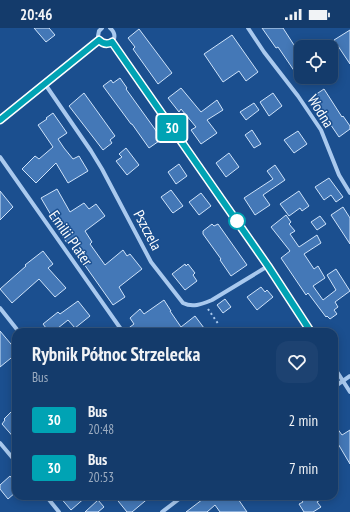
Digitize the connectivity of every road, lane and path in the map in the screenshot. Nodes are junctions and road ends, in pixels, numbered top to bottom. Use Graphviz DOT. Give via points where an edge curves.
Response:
graph roads {
  1 [pos="101,28"];
  2 [pos="248,28"];
  3 [pos="114,29"];
  4 [pos="99,40"];
  5 [pos="112,42"];
  6 [pos="45,84"];
  7 [pos="0,120"];
  8 [pos="0,157"];
  9 [pos="350,193"];
  10 [pos="268,266"];
  11 [pos="204,304"];
  12 [pos="0,308"];
  13 [pos="220,325"];
  14 [pos="16,328"];
  15 [pos="120,328"];
  16 [pos="308,328"];
  17 [pos="338,373"];
  18 [pos="350,376"];
  19 [pos="343,381"];
  20 [pos="338,384"];
  21 [pos="350,392"];
  22 [pos="0,443"];
  23 [pos="12,457"];
  24 [pos="49,500"];
  25 [pos="178,500"];
  26 [pos="59,512"];
  27 [pos="162,512"];
  1 -- 4 [label="street"];
  2 -- 9 [label="street, Wodna" via="321,130 339,175"];
  3 -- 5 [label="street"];
  4 -- 5 [label="street" via="105,44"];
  4 -- 6 [label="street"];
  5 -- 10 [label="street"];
  6 -- 7 [label="street"];
  6 -- 11 [label="street, Pszczela" via="99,163 151,262 183,303 195,306"];
  8 -- 15 [label="street, Emilii Plater"];
  10 -- 11 [label="street"];
  10 -- 16 [label="street"];
  11 -- 13 [label="path"];
  12 -- 14 [label="street"];
  17 -- 19 [label="street"];
  18 -- 19 [label="street"];
  19 -- 20 [label="street"];
  19 -- 21 [label="street"];
  22 -- 23 [label="street"];
  24 -- 26 [label="street"];
  25 -- 27 [label="street"];
}
